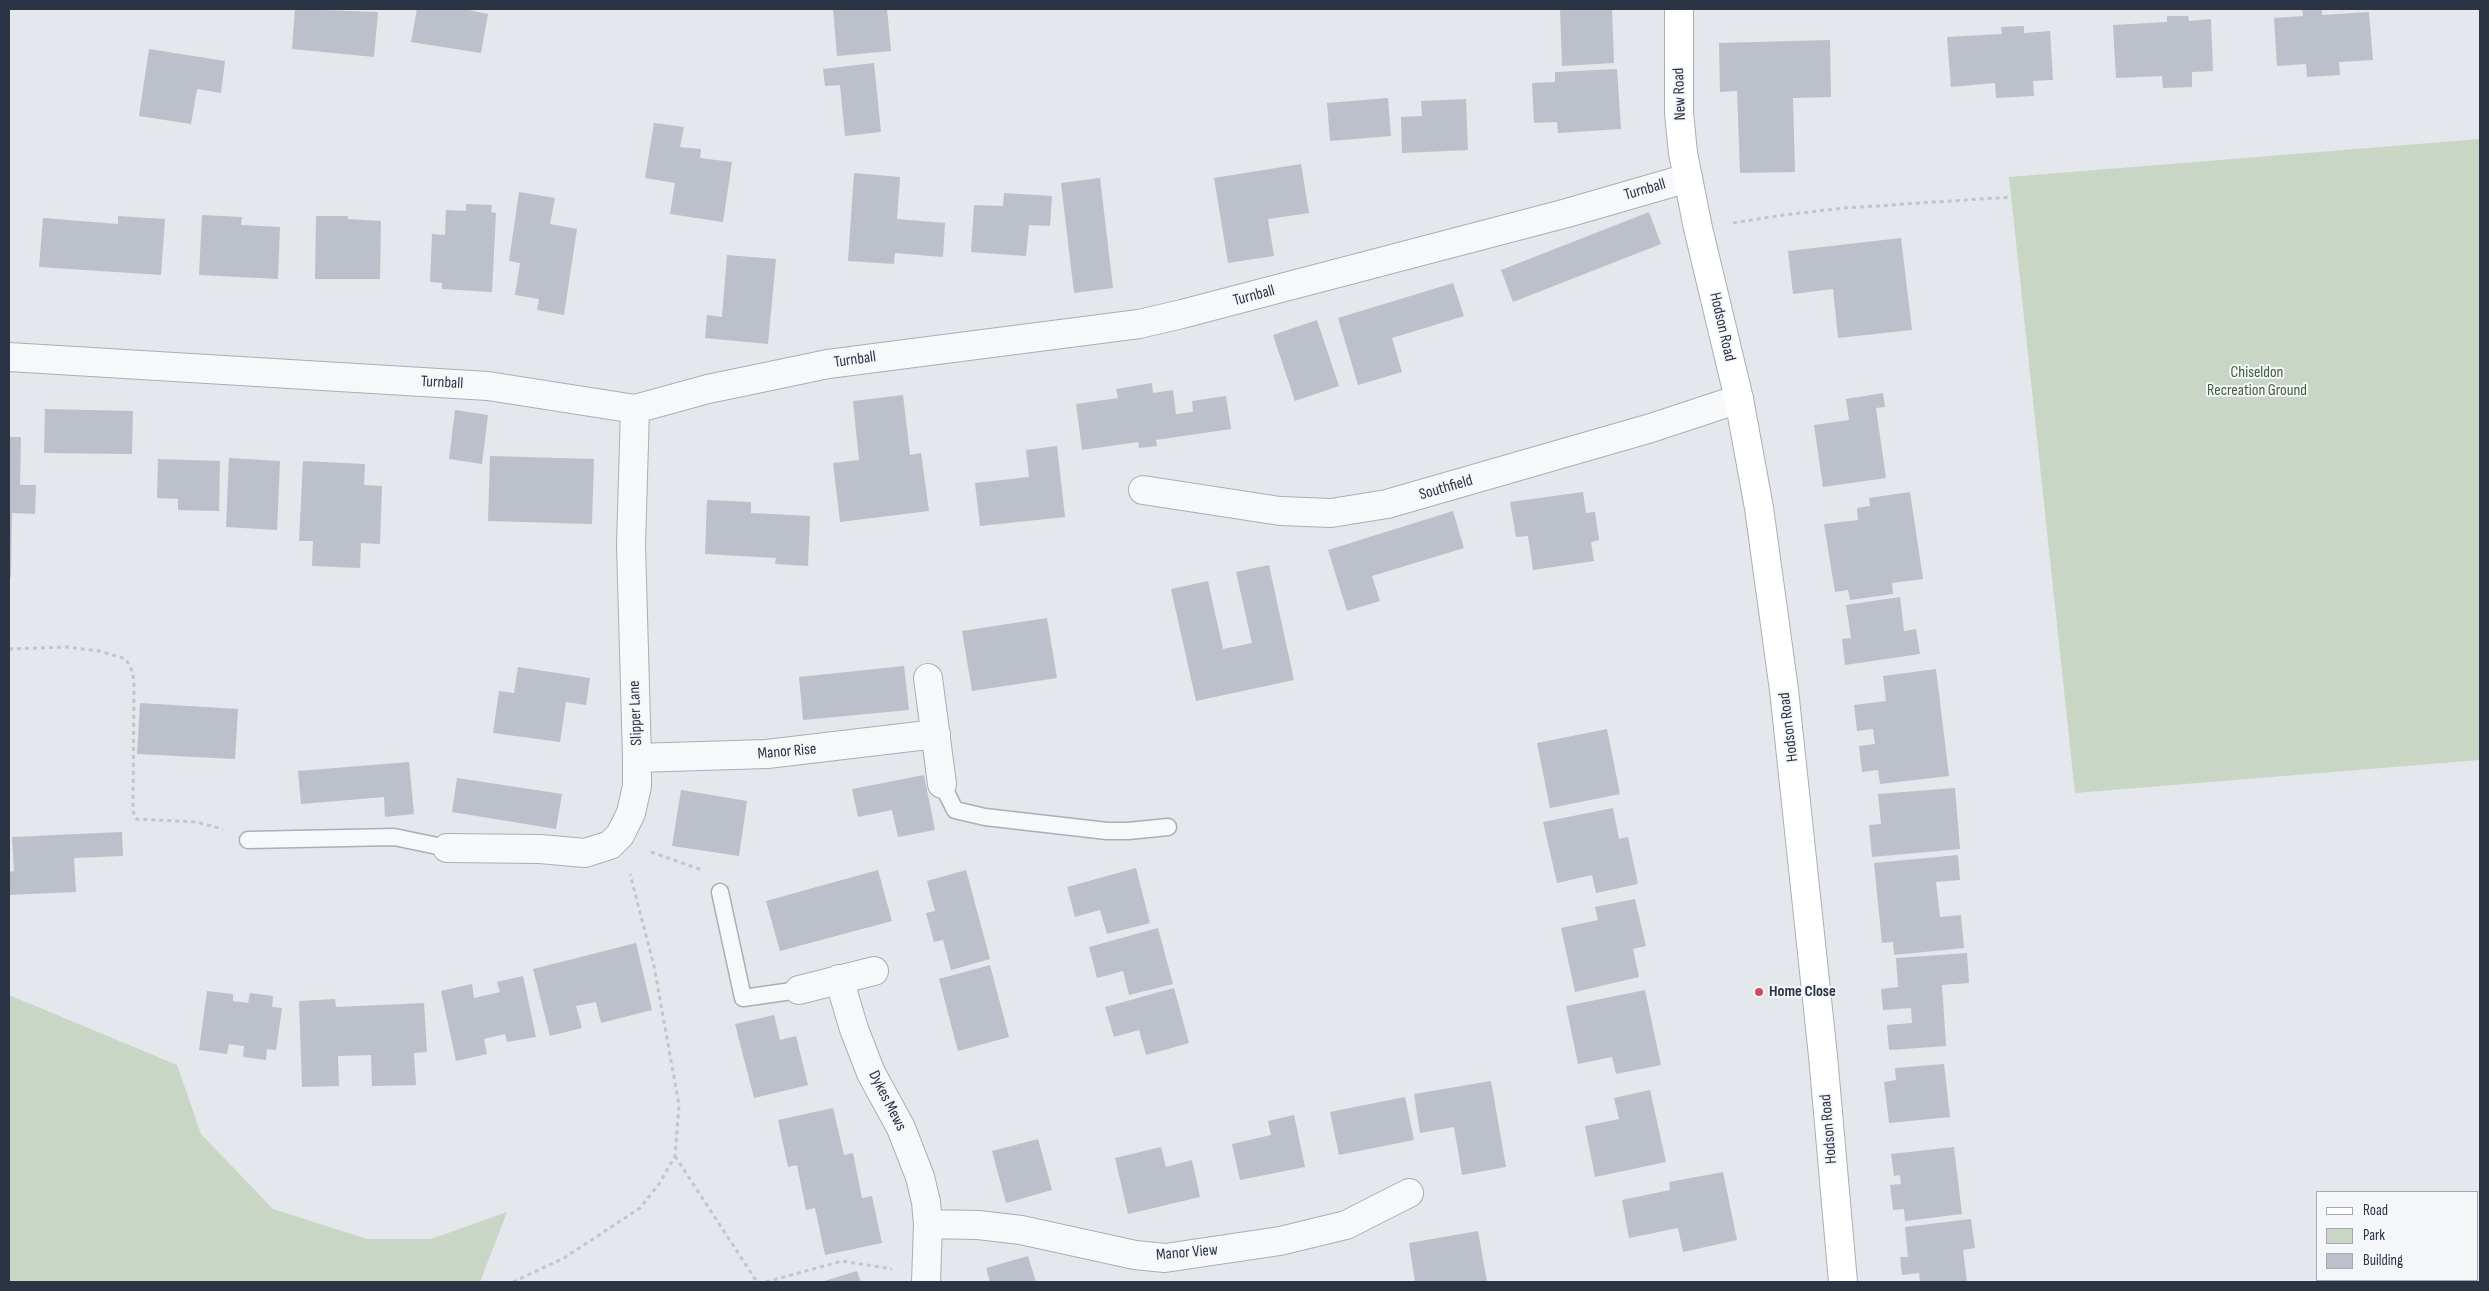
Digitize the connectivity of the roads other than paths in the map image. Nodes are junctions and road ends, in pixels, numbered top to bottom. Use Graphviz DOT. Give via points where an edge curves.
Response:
graph roads {
  1 [pos="1680,9"];
  2 [pos="1688,178"];
  3 [pos="9,357"];
  4 [pos="1740,399"];
  5 [pos="635,409"];
  6 [pos="1143,490"];
  7 [pos="928,678"];
  8 [pos="936,734"];
  9 [pos="637,758"];
  10 [pos="942,784"];
  11 [pos="1168,827"];
  12 [pos="248,840"];
  13 [pos="446,848"];
  14 [pos="720,892"];
  15 [pos="874,971"];
  16 [pos="839,980"];
  17 [pos="799,990"];
  18 [pos="1409,1193"];
  19 [pos="928,1224"];
  20 [pos="927,1278"];
  21 [pos="1843,1282"];
  1 -- 2 [label="main road, New Road" via="1679,113"];
  2 -- 4 [label="main road, Hodson Road"];
  2 -- 5 [label="street, Turnball" via="1244,300 1147,322 828,364 708,389"];
  3 -- 5 [label="street, Turnball" via="488,386"];
  4 -- 6 [label="street, Southfield" via="1397,501 1331,513 1280,511"];
  4 -- 21 [label="main road, Hodson Road" via="1786,699"];
  5 -- 9 [label="street, Slipper Lane" via="631,545"];
  7 -- 8 [label="street"];
  8 -- 9 [label="street, Manor Rise" via="766,754"];
  8 -- 10 [label="street"];
  9 -- 13 [label="street, Slipper Lane" via="635,802 620,835 610,845 585,853"];
  10 -- 11 [label="lane" via="955,810 985,817 1107,831"];
  12 -- 13 [label="lane" via="394,837"];
  14 -- 17 [label="lane" via="743,998"];
  15 -- 16 [label="street"];
  16 -- 17 [label="street"];
  16 -- 19 [label="street, Dykes Mews" via="871,1073 913,1154 926,1202"];
  18 -- 19 [label="street, Manor View" via="1346,1225 1280,1241 1166,1258 1135,1255 1021,1230"];
  19 -- 20 [label="street"];
}
